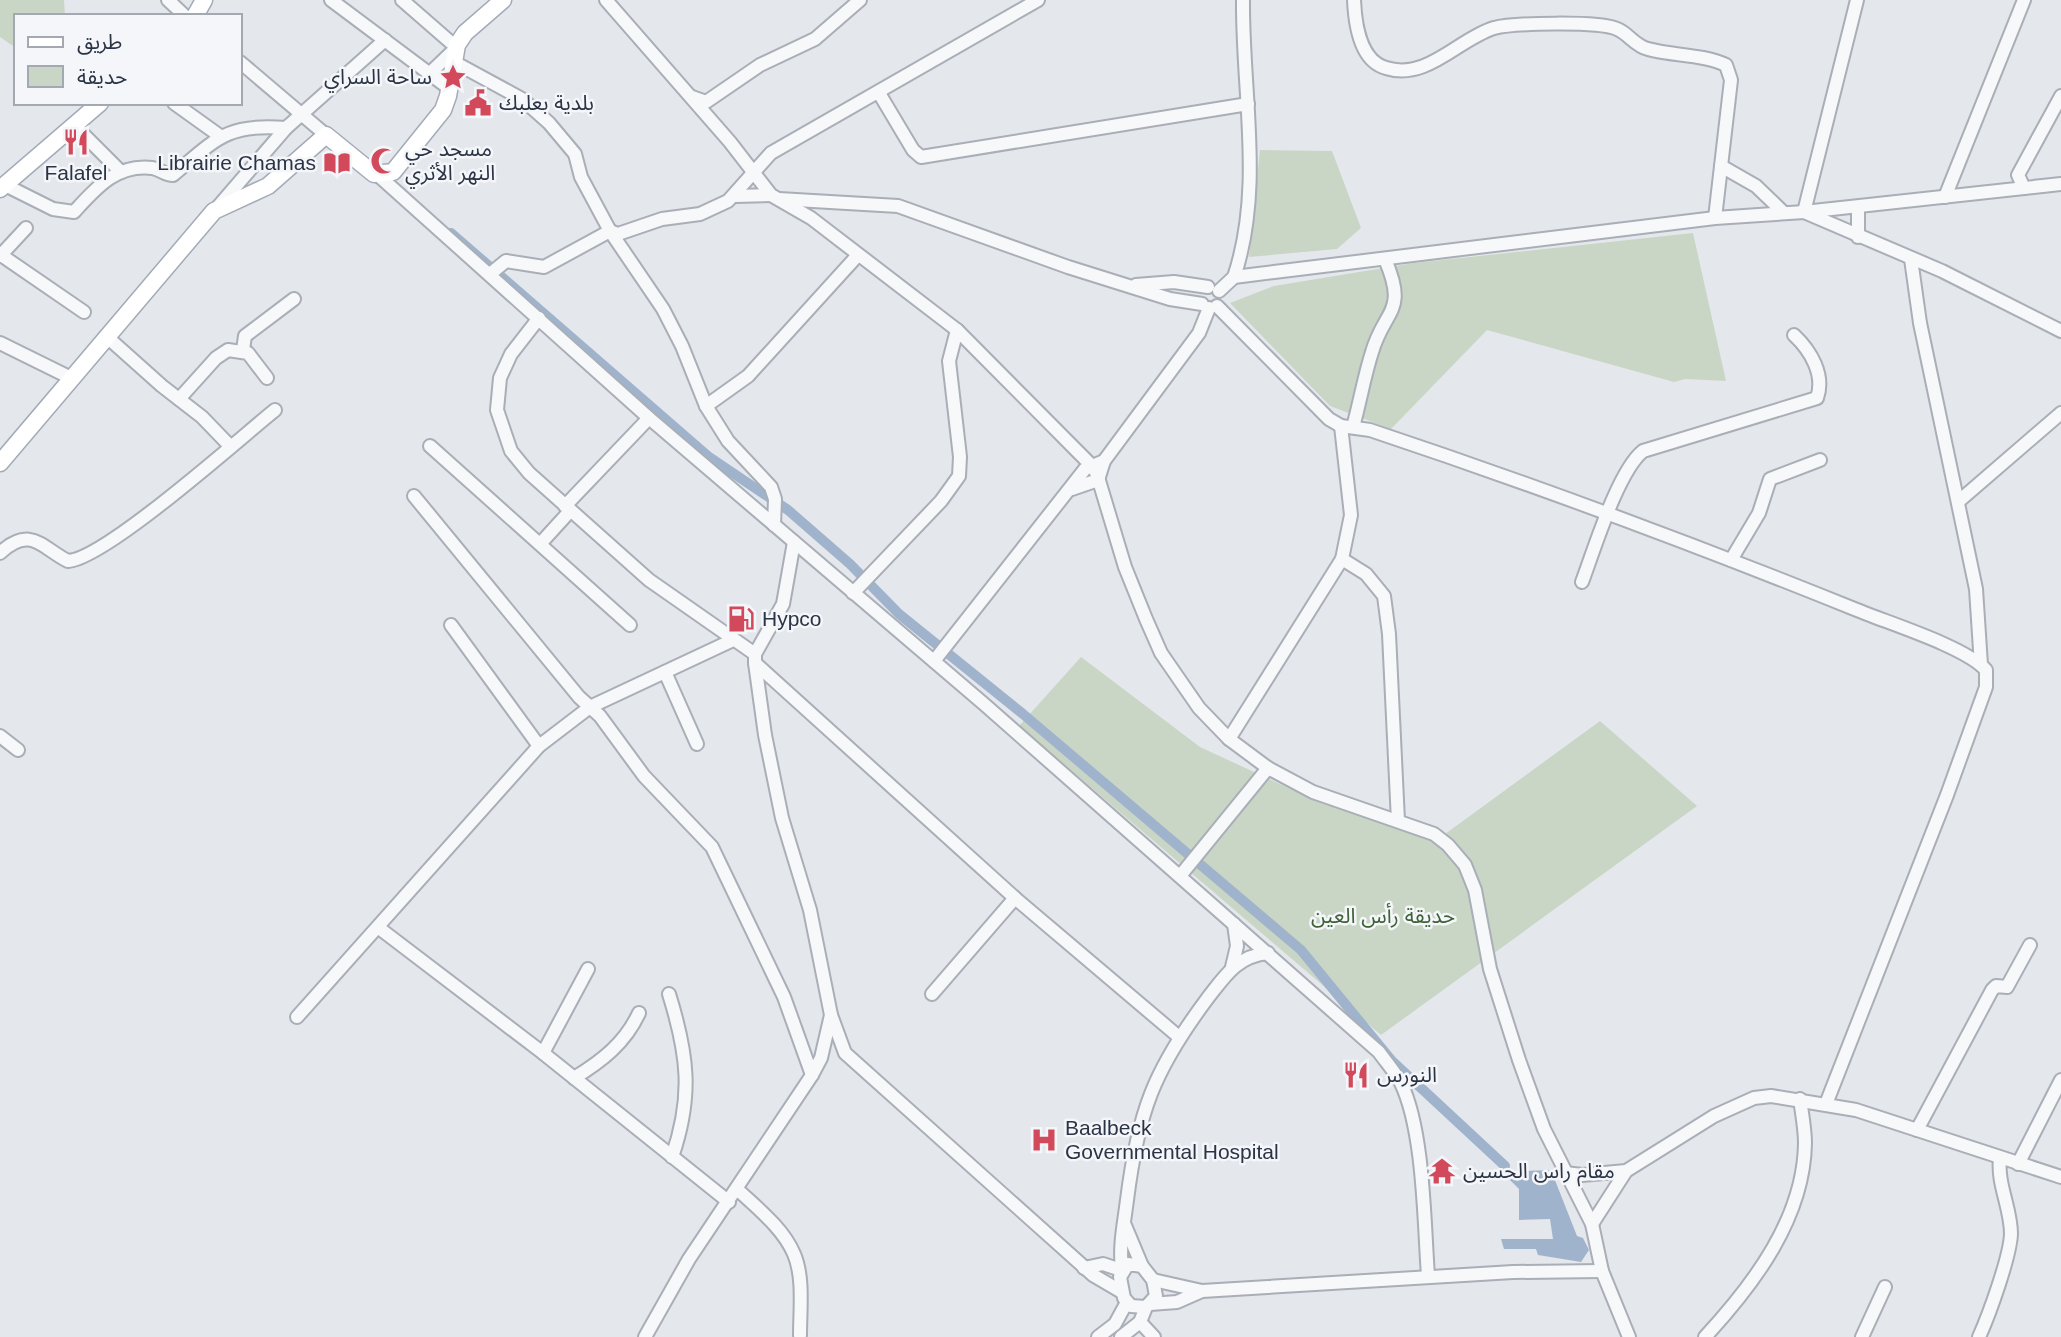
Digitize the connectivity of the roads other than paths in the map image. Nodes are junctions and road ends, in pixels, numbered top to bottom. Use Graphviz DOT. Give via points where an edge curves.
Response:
graph roads {
  1 [pos="168,0"];
  2 [pos="331,0"];
  3 [pos="402,0"];
  4 [pos="503,0"];
  5 [pos="606,0"];
  6 [pos="860,0"];
  7 [pos="1038,0"];
  8 [pos="1243,0"];
  9 [pos="1354,0"];
  10 [pos="1857,0"];
  11 [pos="2024,0"];
  12 [pos="183,14"];
  13 [pos="385,40"];
  14 [pos="455,53"];
  15 [pos="242,64"];
  16 [pos="430,72"];
  17 [pos="450,89"];
  18 [pos="879,93"];
  19 [pos="689,96"];
  20 [pos="2061,96"];
  21 [pos="1248,104"];
  22 [pos="98,105"];
  23 [pos="177,105"];
  24 [pos="302,114"];
  25 [pos="75,126"];
  26 [pos="286,128"];
  27 [pos="326,135"];
  28 [pos="220,136"];
  29 [pos="1721,166"];
  30 [pos="121,172"];
  31 [pos="752,172"];
  32 [pos="379,176"];
  33 [pos="2061,184"];
  34 [pos="4,187"];
  35 [pos="2024,188"];
  36 [pos="734,196"];
  37 [pos="773,197"];
  38 [pos="1945,197"];
  39 [pos="1858,206"];
  40 [pos="214,211"];
  41 [pos="1804,212"];
  42 [pos="1784,213"];
  43 [pos="1715,218"];
  44 [pos="26,228"];
  45 [pos="610,231"];
  46 [pos="1858,237"];
  47 [pos="858,255"];
  48 [pos="1,256"];
  49 [pos="1385,259"];
  50 [pos="1911,259"];
  51 [pos="492,272"];
  52 [pos="1234,277"];
  53 [pos="1132,285"];
  54 [pos="1214,289"];
  55 [pos="295,299"];
  56 [pos="1210,306"];
  57 [pos="84,312"];
  58 [pos="539,318"];
  59 [pos="957,330"];
  60 [pos="2061,331"];
  61 [pos="1794,335"];
  62 [pos="106,336"];
  63 [pos="973,344"];
  64 [pos="2,347"];
  65 [pos="243,350"];
  66 [pos="949,361"];
  67 [pos="71,378"];
  68 [pos="267,378"];
  69 [pos="179,399"];
  70 [pos="706,405"];
  71 [pos="275,410"];
  72 [pos="2061,413"];
  73 [pos="649,418"];
  74 [pos="1347,427"];
  75 [pos="230,446"];
  76 [pos="430,446"];
  77 [pos="1820,460"];
  78 [pos="1104,461"];
  79 [pos="0,463"];
  80 [pos="1086,464"];
  81 [pos="1097,485"];
  82 [pos="1072,489"];
  83 [pos="414,496"];
  84 [pos="1959,501"];
  85 [pos="568,509"];
  86 [pos="1609,512"];
  87 [pos="774,524"];
  88 [pos="794,542"];
  89 [pos="540,544"];
  90 [pos="0,554"];
  91 [pos="1342,559"];
  92 [pos="1731,560"];
  93 [pos="1582,582"];
  94 [pos="863,583"];
  95 [pos="451,625"];
  96 [pos="630,625"];
  97 [pos="733,640"];
  98 [pos="937,656"];
  99 [pos="755,658"];
  100 [pos="1982,665"];
  101 [pos="665,672"];
  102 [pos="590,707"];
  103 [pos="0,736"];
  104 [pos="1229,739"];
  105 [pos="697,744"];
  106 [pos="538,746"];
  107 [pos="18,750"];
  108 [pos="1268,768"];
  109 [pos="1398,821"];
  110 [pos="1183,873"];
  111 [pos="1015,898"];
  112 [pos="1234,924"];
  113 [pos="379,928"];
  114 [pos="2031,945"];
  115 [pos="1268,953"];
  116 [pos="1231,967"];
  117 [pos="588,969"];
  118 [pos="669,994"];
  119 [pos="932,994"];
  120 [pos="639,1013"];
  121 [pos="831,1015"];
  122 [pos="297,1017"];
  123 [pos="1179,1037"];
  124 [pos="543,1053"];
  125 [pos="845,1053"];
  126 [pos="821,1058"];
  127 [pos="812,1075"];
  128 [pos="574,1078"];
  129 [pos="2061,1080"];
  130 [pos="1800,1100"];
  131 [pos="1826,1104"];
  132 [pos="1917,1130"];
  133 [pos="672,1157"];
  134 [pos="2000,1159"];
  135 [pos="2018,1164"];
  136 [pos="1626,1171"];
  137 [pos="1565,1173"];
  138 [pos="2061,1177"];
  139 [pos="737,1189"];
  140 [pos="729,1202"];
  141 [pos="1124,1223"];
  142 [pos="1592,1224"];
  143 [pos="1121,1241"];
  144 [pos="1091,1266"];
  145 [pos="1142,1266"];
  146 [pos="1122,1270"];
  147 [pos="1602,1271"];
  148 [pos="1428,1276"];
  149 [pos="1153,1280"];
  150 [pos="1885,1287"];
  151 [pos="1202,1291"];
  152 [pos="1125,1297"];
  153 [pos="1148,1305"];
  154 [pos="1140,1322"];
  155 [pos="800,1335"];
  156 [pos="645,1337"];
  157 [pos="1098,1337"];
  158 [pos="1121,1337"];
  159 [pos="1154,1337"];
  160 [pos="1629,1337"];
  161 [pos="1705,1337"];
  162 [pos="1862,1337"];
  163 [pos="1979,1337"];
  1 -- 12 [label="street"];
  2 -- 13 [label="street"];
  3 -- 14 [label="street"];
  4 -- 14 [label="main road" via="465,33"];
  5 -- 19 [label="street"];
  6 -- 19 [label="street" via="815,39 760,65 706,102"];
  7 -- 18 [label="street"];
  8 -- 21 [label="street"];
  9 -- 29 [label="street" via="1363,46 1374,62 1388,69 1421,66 1498,27 1564,25 1611,27 1644,48 1724,64 1731,80"];
  10 -- 41 [label="street"];
  11 -- 38 [label="street"];
  13 -- 16 [label="street"];
  13 -- 24 [label="street"];
  14 -- 16 [label="street"];
  14 -- 17 [label="main road"];
  14 -- 45 [label="street" via="549,123 575,154 581,177"];
  15 -- 24 [label="street"];
  16 -- 17 [label="street"];
  17 -- 32 [label="main road" via="443,110 397,168"];
  18 -- 21 [label="street" via="921,157"];
  18 -- 31 [label="street" via="771,153"];
  19 -- 31 [label="street"];
  20 -- 35 [label="street" via="2018,175"];
  21 -- 52 [label="street" via="1248,212"];
  22 -- 25 [label="main road"];
  23 -- 28 [label="street"];
  24 -- 26 [label="street"];
  24 -- 27 [label="street"];
  25 -- 30 [label="street"];
  25 -- 34 [label="main road"];
  26 -- 28 [label="street" via="246,127"];
  26 -- 40 [label="street"];
  27 -- 32 [label="main road"];
  27 -- 40 [label="main road" via="268,186"];
  28 -- 30 [label="street" via="173,174 154,169"];
  29 -- 42 [label="street" via="1756,186"];
  29 -- 43 [label="street"];
  30 -- 34 [label="street" via="103,180 74,212 53,209"];
  31 -- 36 [label="street"];
  31 -- 37 [label="street"];
  32 -- 51 [label="street"];
  33 -- 35 [label="street"];
  35 -- 38 [label="street"];
  36 -- 37 [label="street"];
  36 -- 45 [label="street" via="700,214 662,219 618,234"];
  37 -- 47 [label="street" via="811,218"];
  37 -- 53 [label="street" via="898,206 1017,250"];
  38 -- 39 [label="street"];
  39 -- 41 [label="street"];
  39 -- 46 [label="street"];
  40 -- 62 [label="main road"];
  41 -- 42 [label="street"];
  41 -- 46 [label="street"];
  42 -- 43 [label="street"];
  43 -- 49 [label="street"];
  44 -- 48 [label="street"];
  45 -- 51 [label="street" via="544,267 506,261"];
  45 -- 70 [label="street" via="663,309"];
  46 -- 50 [label="street"];
  47 -- 59 [label="street"];
  47 -- 70 [label="street" via="748,376"];
  48 -- 57 [label="street"];
  49 -- 52 [label="street"];
  49 -- 74 [label="street" via="1394,283 1393,309 1374,344"];
  50 -- 60 [label="street"];
  50 -- 84 [label="street" via="1920,323"];
  51 -- 58 [label="street"];
  52 -- 54 [label="street"];
  53 -- 54 [label="street" via="1174,282"];
  53 -- 56 [label="street" via="1170,299"];
  54 -- 56 [label="street" via="1222,299"];
  54 -- 56 [label="street" via="1200,296"];
  55 -- 65 [label="street" via="245,336"];
  56 -- 74 [label="street" via="1319,410"];
  56 -- 78 [label="street" via="1199,333"];
  58 -- 73 [label="street"];
  58 -- 85 [label="street" via="504,365 497,410 511,451"];
  59 -- 63 [label="street"];
  59 -- 66 [label="street"];
  61 -- 86 [label="street" via="1815,365 1817,398 1643,451"];
  62 -- 67 [label="main road"];
  62 -- 69 [label="street"];
  63 -- 66 [label="street"];
  63 -- 80 [label="street"];
  64 -- 67 [label="street"];
  65 -- 68 [label="street"];
  65 -- 69 [label="street" via="220,354"];
  66 -- 94 [label="street" via="959,476"];
  67 -- 79 [label="main road"];
  69 -- 75 [label="street"];
  70 -- 87 [label="street" via="727,441 771,487"];
  71 -- 75 [label="street"];
  72 -- 84 [label="street"];
  73 -- 85 [label="street"];
  73 -- 87 [label="street"];
  74 -- 86 [label="street" via="1434,451"];
  74 -- 91 [label="street" via="1350,516"];
  75 -- 90 [label="street" via="149,513 84,556 68,561 33,540 10,545"];
  76 -- 89 [label="street"];
  77 -- 92 [label="street" via="1770,479 1759,513"];
  78 -- 80 [label="street"];
  78 -- 81 [label="street"];
  80 -- 81 [label="street"];
  80 -- 82 [label="street"];
  81 -- 82 [label="street"];
  81 -- 104 [label="street" via="1161,653 1181,686"];
  82 -- 98 [label="street"];
  83 -- 102 [label="street"];
  84 -- 100 [label="street" via="1976,589"];
  85 -- 89 [label="street"];
  85 -- 97 [label="street" via="670,597"];
  86 -- 92 [label="street"];
  86 -- 93 [label="street"];
  87 -- 88 [label="street"];
  88 -- 94 [label="street"];
  88 -- 99 [label="street" via="783,604"];
  89 -- 96 [label="street"];
  91 -- 104 [label="street"];
  91 -- 109 [label="street" via="1366,574 1384,596"];
  92 -- 100 [label="street"];
  94 -- 98 [label="street"];
  95 -- 106 [label="street"];
  97 -- 99 [label="street"];
  97 -- 101 [label="street"];
  98 -- 110 [label="street"];
  99 -- 111 [label="street"];
  99 -- 121 [label="street" via="779,805 819,946"];
  100 -- 131 [label="street" via="1986,687"];
  101 -- 102 [label="street"];
  101 -- 105 [label="street"];
  102 -- 106 [label="street"];
  102 -- 127 [label="street" via="643,776 712,847 784,997"];
  103 -- 107 [label="street"];
  104 -- 108 [label="street"];
  106 -- 113 [label="street"];
  108 -- 109 [label="street" via="1313,792"];
  108 -- 110 [label="street"];
  109 -- 137 [label="street" via="1434,834 1471,877 1490,969 1544,1129"];
  110 -- 112 [label="street"];
  111 -- 119 [label="street"];
  111 -- 123 [label="street"];
  112 -- 115 [label="street"];
  112 -- 116 [label="street" via="1237,946"];
  113 -- 122 [label="street"];
  113 -- 124 [label="street"];
  114 -- 132 [label="street" via="2007,987 1992,989"];
  115 -- 116 [label="street" via="1248,956"];
  115 -- 148 [label="street" via="1379,1052 1400,1082 1416,1139"];
  116 -- 123 [label="street"];
  117 -- 124 [label="street"];
  118 -- 133 [label="street" via="687,1069 682,1127"];
  120 -- 128 [label="street" via="620,1044"];
  121 -- 125 [label="street"];
  121 -- 126 [label="street"];
  123 -- 141 [label="street" via="1155,1079 1139,1125"];
  124 -- 128 [label="street"];
  125 -- 126 [label="street"];
  125 -- 144 [label="street"];
  126 -- 127 [label="street"];
  127 -- 139 [label="street"];
  128 -- 133 [label="street"];
  129 -- 135 [label="street"];
  130 -- 131 [label="street"];
  130 -- 136 [label="street" via="1771,1096 1737,1104"];
  130 -- 161 [label="street" via="1804,1154 1788,1216 1744,1295"];
  131 -- 132 [label="street"];
  132 -- 134 [label="street"];
  133 -- 140 [label="street"];
  134 -- 135 [label="street"];
  134 -- 163 [label="street" via="2011,1235"];
  135 -- 138 [label="street"];
  136 -- 137 [label="street"];
  136 -- 142 [label="street"];
  137 -- 142 [label="street"];
  139 -- 140 [label="street"];
  139 -- 155 [label="street" via="764,1213 794,1254"];
  140 -- 156 [label="street" via="689,1259"];
  141 -- 143 [label="street"];
  141 -- 145 [label="street"];
  142 -- 147 [label="street"];
  143 -- 144 [label="street" via="1111,1255"];
  143 -- 146 [label="street"];
  144 -- 146 [label="street"];
  144 -- 152 [label="street"];
  145 -- 146 [label="street" via="1132,1263"];
  145 -- 149 [label="street"];
  146 -- 152 [label="street"];
  147 -- 148 [label="street"];
  147 -- 160 [label="street"];
  148 -- 151 [label="street"];
  149 -- 151 [label="street"];
  149 -- 153 [label="street" via="1156,1296"];
  150 -- 162 [label="street"];
  151 -- 153 [label="street" via="1177,1302"];
  152 -- 153 [label="street" via="1136,1308"];
  152 -- 157 [label="street" via="1115,1324"];
  153 -- 154 [label="street"];
  154 -- 158 [label="street"];
  154 -- 159 [label="street"];
}
